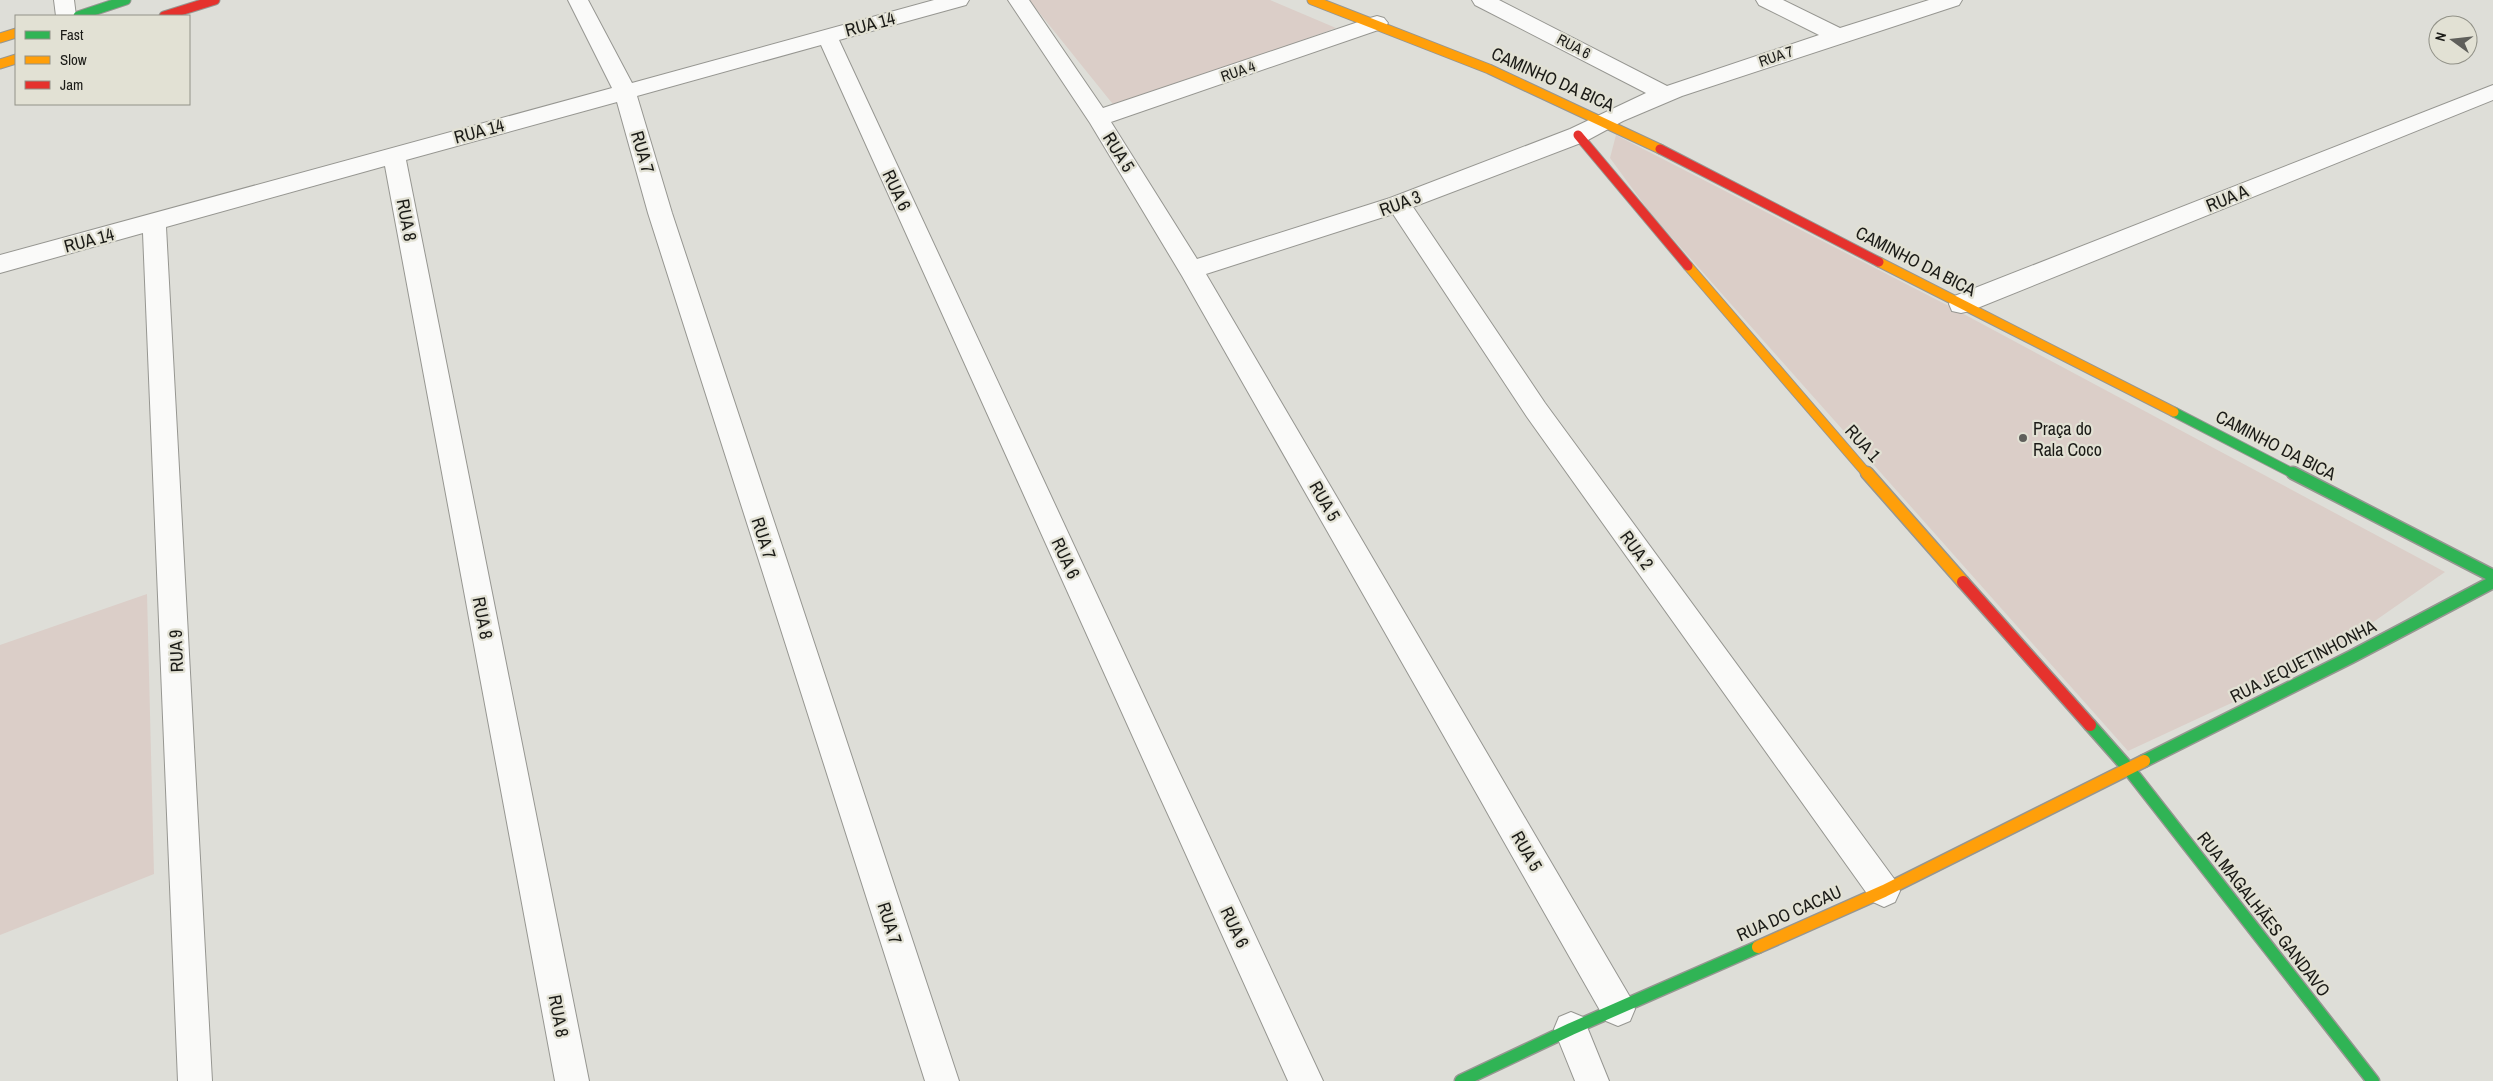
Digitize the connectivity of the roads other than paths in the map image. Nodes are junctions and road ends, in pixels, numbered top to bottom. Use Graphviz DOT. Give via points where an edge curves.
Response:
graph roads {
  1 [pos="64,0"];
  2 [pos="126,0"];
  3 [pos="215,0"];
  4 [pos="578,0"];
  5 [pos="959,0"];
  6 [pos="1018,0"];
  7 [pos="1312,0"];
  8 [pos="1482,0"];
  9 [pos="1766,0"];
  10 [pos="1952,0"];
  11 [pos="66,15"];
  12 [pos="81,15"];
  13 [pos="167,15"];
  14 [pos="1377,24"];
  15 [pos="15,33"];
  16 [pos="1837,35"];
  17 [pos="826,36"];
  18 [pos="0,38"];
  19 [pos="15,59"];
  20 [pos="0,64"];
  21 [pos="625,91"];
  22 [pos="2493,92"];
  23 [pos="1665,94"];
  24 [pos="1098,118"];
  25 [pos="1603,120"];
  26 [pos="1578,135"];
  27 [pos="394,155"];
  28 [pos="1398,204"];
  29 [pos="154,222"];
  30 [pos="0,264"];
  31 [pos="1191,270"];
  32 [pos="1962,304"];
  33 [pos="2493,576"];
  34 [pos="2493,582"];
  35 [pos="2128,768"];
  36 [pos="1884,891"];
  37 [pos="1618,1009"];
  38 [pos="1571,1029"];
  39 [pos="195,1081"];
  40 [pos="572,1081"];
  41 [pos="942,1081"];
  42 [pos="1306,1081"];
  43 [pos="1461,1081"];
  44 [pos="1592,1081"];
  45 [pos="2373,1081"];
  1 -- 11 [label="street"];
  2 -- 12 [label="street"];
  3 -- 13 [label="street"];
  4 -- 21 [label="street, RUA 7"];
  5 -- 17 [label="street, RUA 14"];
  6 -- 24 [label="street, RUA 5"];
  7 -- 14 [label="street, CAMINHO DA BICA"];
  8 -- 23 [label="street, RUA 6"];
  9 -- 16 [label="street"];
  10 -- 16 [label="street, RUA 7"];
  14 -- 24 [label="street, RUA 4"];
  14 -- 25 [label="street, CAMINHO DA BICA"];
  15 -- 18 [label="street"];
  16 -- 23 [label="street, RUA 7"];
  17 -- 21 [label="street, RUA 14"];
  17 -- 42 [label="street, RUA 6"];
  19 -- 20 [label="street"];
  21 -- 27 [label="street, RUA 14"];
  21 -- 41 [label="street, RUA 7" via="660,213"];
  22 -- 32 [label="street, RUA A"];
  23 -- 25 [label="street, RUA 7"];
  24 -- 31 [label="street, RUA 5"];
  25 -- 26 [label="street, RUA 3"];
  25 -- 32 [label="street, CAMINHO DA BICA"];
  26 -- 28 [label="street, RUA 3"];
  26 -- 35 [label="street, RUA 1" via="1778,373"];
  27 -- 29 [label="street, RUA 14"];
  27 -- 40 [label="street, RUA 8"];
  28 -- 31 [label="street, RUA 3"];
  28 -- 36 [label="street, RUA 2" via="1536,410"];
  29 -- 30 [label="street, RUA 14"];
  29 -- 39 [label="street, RUA 9"];
  31 -- 37 [label="street, RUA 5"];
  32 -- 33 [label="street, CAMINHO DA BICA"];
  34 -- 35 [label="street, RUA JEQUETINHONHA" via="2351,658"];
  35 -- 36 [label="street, RUA DO CACAU"];
  35 -- 45 [label="street, RUA MAGALHÃES GANDAVO"];
  36 -- 37 [label="street, RUA DO CACAU"];
  37 -- 38 [label="street, RUA DO CACAU"];
  38 -- 43 [label="street, RUA DO CACAU"];
  38 -- 44 [label="street"];
}
